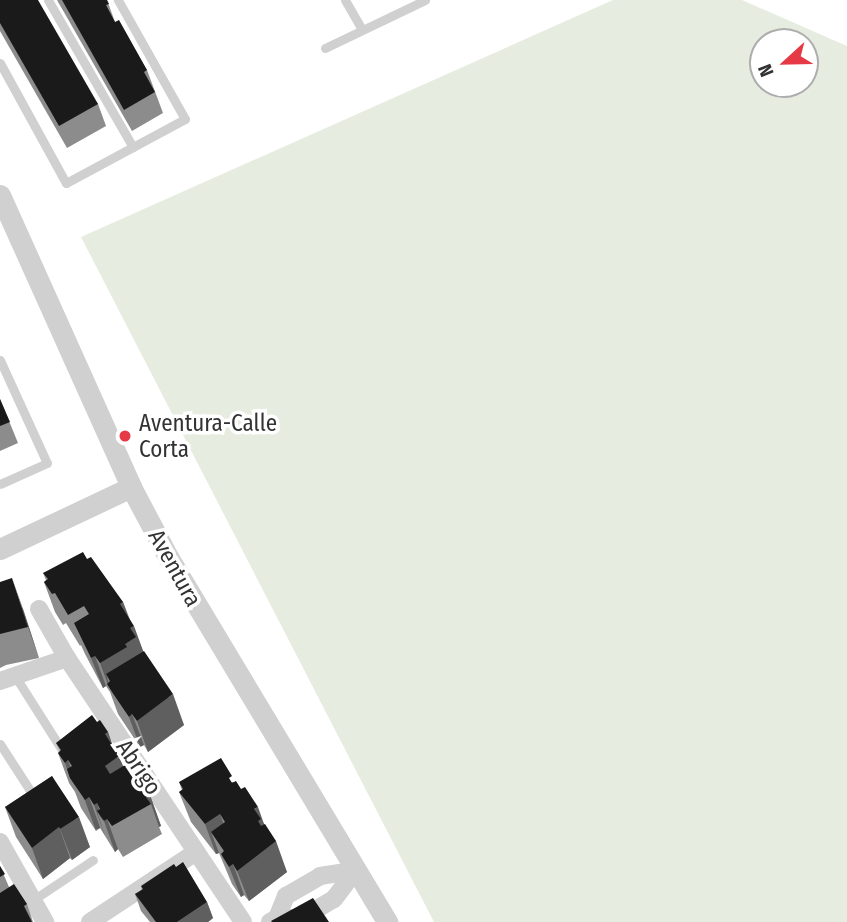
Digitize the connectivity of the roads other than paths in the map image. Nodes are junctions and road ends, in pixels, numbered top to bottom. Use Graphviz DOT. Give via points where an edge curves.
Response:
graph roads {
  1 [pos="48,0"];
  2 [pos="118,0"];
  3 [pos="345,0"];
  4 [pos="425,0"];
  5 [pos="362,30"];
  6 [pos="325,48"];
  7 [pos="0,63"];
  8 [pos="132,147"];
  9 [pos="0,195"];
  10 [pos="5,220"];
  11 [pos="0,360"];
  12 [pos="0,484"];
  13 [pos="131,487"];
  14 [pos="0,549"];
  15 [pos="39,609"];
  16 [pos="67,658"];
  17 [pos="8,678"];
  18 [pos="0,744"];
  19 [pos="62,750"];
  20 [pos="35,798"];
  21 [pos="0,842"];
  22 [pos="196,852"];
  23 [pos="93,860"];
  24 [pos="356,870"];
  25 [pos="33,900"];
  26 [pos="274,920"];
  27 [pos="46,922"];
  28 [pos="90,922"];
  29 [pos="243,922"];
  30 [pos="387,922"];
  1 -- 8 [label="lane"];
  2 -- 8 [label="lane" via="185,119"];
  3 -- 5 [label="lane"];
  4 -- 5 [label="lane"];
  5 -- 6 [label="lane"];
  7 -- 8 [label="lane" via="66,183"];
  9 -- 10 [label="street, Aventura"];
  10 -- 13 [label="street, Aventura"];
  11 -- 12 [label="lane" via="47,463"];
  13 -- 14 [label="street"];
  13 -- 24 [label="street, Aventura" via="212,633"];
  15 -- 16 [label="street, Abrigo"];
  16 -- 17 [label="street"];
  16 -- 22 [label="street, Abrigo"];
  17 -- 19 [label="lane"];
  18 -- 20 [label="lane"];
  21 -- 25 [label="street"];
  22 -- 28 [label="street"];
  22 -- 29 [label="street, Abrigo"];
  23 -- 25 [label="lane"];
  24 -- 26 [label="street" via="334,899 302,918"];
  24 -- 26 [label="street" via="320,876 286,896"];
  24 -- 30 [label="street, Aventura"];
  25 -- 27 [label="street"];
}
